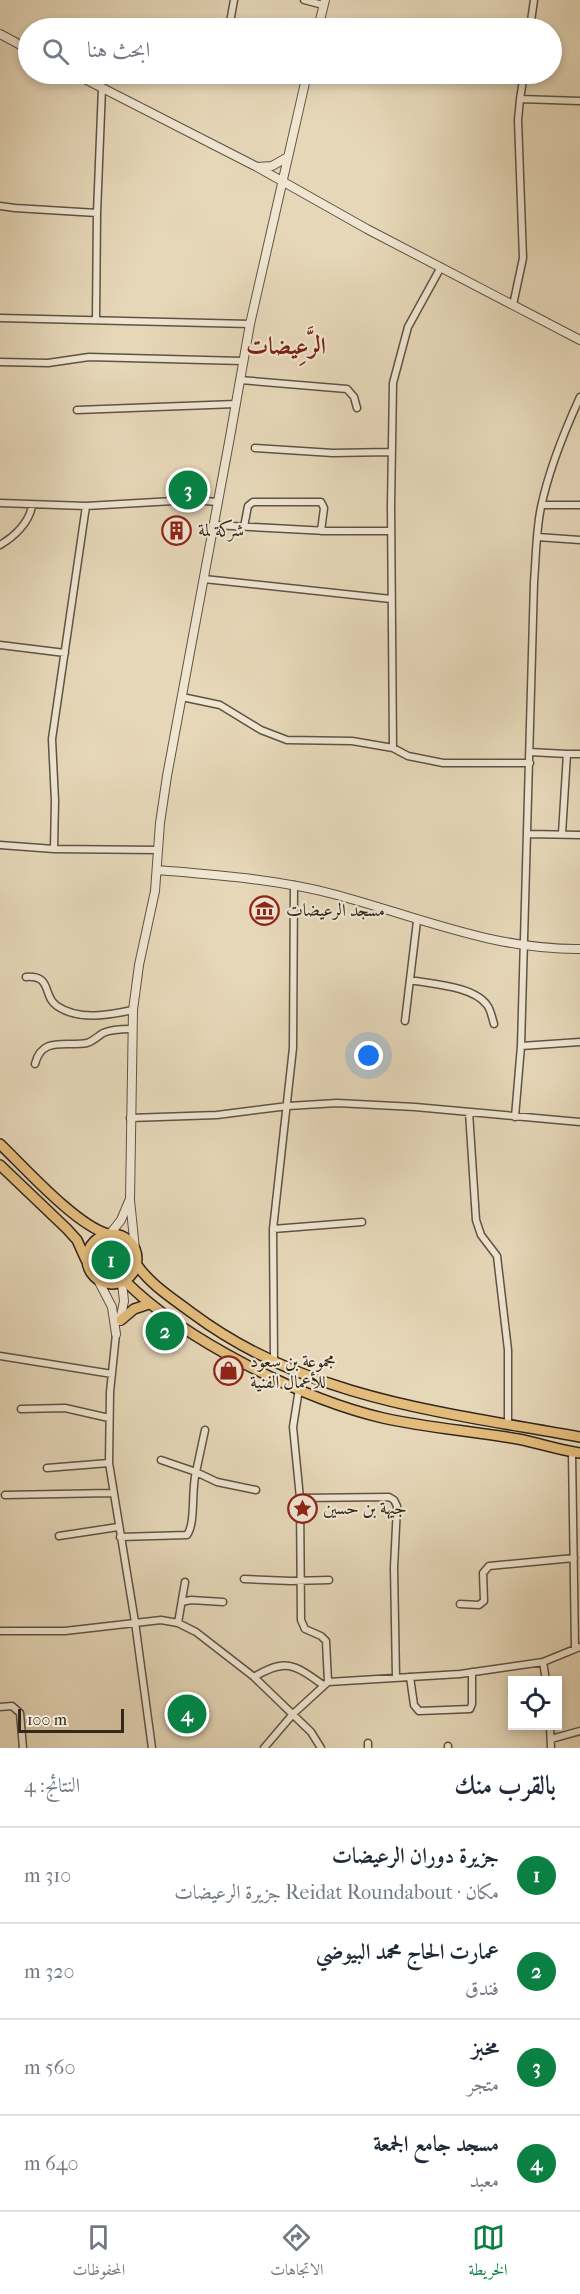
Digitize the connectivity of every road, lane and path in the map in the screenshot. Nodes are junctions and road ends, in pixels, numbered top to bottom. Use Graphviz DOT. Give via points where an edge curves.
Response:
graph roads {
  1 [pos="234,0"];
  2 [pos="304,0"];
  3 [pos="534,0"];
  4 [pos="324,3"];
  5 [pos="231,18"];
  6 [pos="320,18"];
  7 [pos="531,18"];
  8 [pos="0,34"];
  9 [pos="18,44"];
  10 [pos="94,84"];
  11 [pos="304,84"];
  12 [pos="522,84"];
  13 [pos="102,88"];
  14 [pos="520,99"];
  15 [pos="580,101"];
  16 [pos="286,158"];
  17 [pos="257,167"];
  18 [pos="281,182"];
  19 [pos="0,206"];
  20 [pos="97,213"];
  21 [pos="441,267"];
  22 [pos="513,304"];
  23 [pos="0,318"];
  24 [pos="96,320"];
  25 [pos="249,324"];
  26 [pos="580,340"];
  27 [pos="243,361"];
  28 [pos="0,362"];
  29 [pos="240,381"];
  30 [pos="580,396"];
  31 [pos="236,404"];
  32 [pos="357,408"];
  33 [pos="77,410"];
  34 [pos="255,448"];
  35 [pos="391,452"];
  36 [pos="218,502"];
  37 [pos="0,503"];
  38 [pos="542,505"];
  39 [pos="580,505"];
  40 [pos="32,506"];
  41 [pos="86,506"];
  42 [pos="214,525"];
  43 [pos="244,528"];
  44 [pos="321,531"];
  45 [pos="391,531"];
  46 [pos="537,537"];
  47 [pos="580,540"];
  48 [pos="0,545"];
  49 [pos="204,579"];
  50 [pos="391,599"];
  51 [pos="0,645"];
  52 [pos="65,653"];
  53 [pos="182,697"];
  54 [pos="393,748"];
  55 [pos="530,752"];
  56 [pos="567,754"];
  57 [pos="580,754"];
  58 [pos="530,763"];
  59 [pos="528,834"];
  60 [pos="562,834"];
  61 [pos="580,835"];
  62 [pos="0,845"];
  63 [pos="54,849"];
  64 [pos="159,850"];
  65 [pos="157,870"];
  66 [pos="294,885"];
  67 [pos="417,921"];
  68 [pos="523,946"];
  69 [pos="580,949"];
  70 [pos="26,977"];
  71 [pos="410,980"];
  72 [pos="132,1010"];
  73 [pos="405,1022"];
  74 [pos="494,1024"];
  75 [pos="131,1029"];
  76 [pos="580,1042"];
  77 [pos="521,1046"];
  78 [pos="35,1064"];
  79 [pos="288,1106"];
  80 [pos="469,1112"];
  81 [pos="515,1117"];
  82 [pos="130,1118"];
  83 [pos="580,1122"];
  84 [pos="0,1144"];
  85 [pos="0,1165"];
  86 [pos="129,1200"];
  87 [pos="363,1222"];
  88 [pos="273,1229"];
  89 [pos="109,1234"];
  90 [pos="135,1249"];
  91 [pos="86,1260"];
  92 [pos="137,1265"];
  93 [pos="98,1280"];
  94 [pos="123,1282"];
  95 [pos="149,1304"];
  96 [pos="121,1320"];
  97 [pos="116,1334"];
  98 [pos="0,1356"];
  99 [pos="274,1361"];
  100 [pos="112,1374"];
  101 [pos="299,1389"];
  102 [pos="21,1409"];
  103 [pos="109,1418"];
  104 [pos="508,1424"];
  105 [pos="205,1430"];
  106 [pos="580,1437"];
  107 [pos="576,1453"];
  108 [pos="162,1460"];
  109 [pos="109,1463"];
  110 [pos="46,1468"];
  111 [pos="196,1472"];
  112 [pos="256,1490"];
  113 [pos="112,1493"];
  114 [pos="5,1495"];
  115 [pos="300,1498"];
  116 [pos="118,1527"];
  117 [pos="59,1536"];
  118 [pos="120,1537"];
  119 [pos="574,1558"];
  120 [pos="244,1579"];
  121 [pos="301,1580"];
  122 [pos="329,1580"];
  123 [pos="184,1582"];
  124 [pos="182,1602"];
  125 [pos="223,1602"];
  126 [pos="460,1604"];
  127 [pos="135,1622"];
  128 [pos="178,1623"];
  129 [pos="0,1631"];
  130 [pos="577,1647"];
  131 [pos="543,1662"];
  132 [pos="472,1672"];
  133 [pos="545,1676"];
  134 [pos="254,1677"];
  135 [pos="396,1677"];
  136 [pos="411,1677"];
  137 [pos="325,1683"];
  138 [pos="0,1707"];
  139 [pos="292,1713"];
  140 [pos="550,1730"];
  141 [pos="580,1731"];
  142 [pos="551,1739"];
  143 [pos="24,1748"];
  144 [pos="152,1748"];
  145 [pos="264,1748"];
  146 [pos="321,1748"];
  147 [pos="551,1748"];
  1 -- 5 [label="street"];
  2 -- 4 [label="street"];
  3 -- 7 [label="street"];
  4 -- 6 [label="street"];
  8 -- 9 [label="street"];
  10 -- 13 [label="street"];
  11 -- 16 [label="street"];
  12 -- 14 [label="street"];
  13 -- 17 [label="street"];
  13 -- 20 [label="street"];
  14 -- 15 [label="street"];
  14 -- 22 [label="street" via="523,258"];
  16 -- 17 [label="street" via="277,164"];
  16 -- 18 [label="street"];
  17 -- 18 [label="street"];
  18 -- 21 [label="street"];
  18 -- 25 [label="street"];
  19 -- 20 [label="street"];
  20 -- 24 [label="street"];
  21 -- 22 [label="street"];
  21 -- 35 [label="street" via="408,327 393,383"];
  22 -- 26 [label="street"];
  23 -- 24 [label="street"];
  24 -- 25 [label="street"];
  25 -- 27 [label="street"];
  27 -- 28 [label="street" via="89,357 48,363"];
  27 -- 29 [label="street"];
  29 -- 31 [label="street"];
  29 -- 32 [label="street" via="347,389"];
  30 -- 38 [label="street" via="558,448"];
  31 -- 33 [label="street"];
  31 -- 36 [label="street"];
  34 -- 35 [label="street"];
  35 -- 45 [label="street"];
  36 -- 41 [label="street"];
  36 -- 42 [label="street"];
  37 -- 40 [label="street"];
  38 -- 39 [label="street"];
  38 -- 46 [label="street"];
  40 -- 41 [label="street"];
  40 -- 48 [label="street" via="27,520"];
  41 -- 52 [label="street"];
  42 -- 43 [label="street"];
  42 -- 49 [label="street"];
  43 -- 44 [label="street"];
  43 -- 44 [label="street" via="248,506 254,502 321,502"];
  44 -- 45 [label="street"];
  45 -- 50 [label="street"];
  46 -- 47 [label="street"];
  46 -- 55 [label="street"];
  49 -- 50 [label="street"];
  49 -- 53 [label="street"];
  50 -- 54 [label="street"];
  51 -- 52 [label="street"];
  52 -- 63 [label="street" via="52,738"];
  53 -- 54 [label="street" via="220,705 261,730 287,740 352,741"];
  53 -- 64 [label="street" via="167,776"];
  54 -- 58 [label="street" via="408,756 443,763"];
  55 -- 56 [label="street"];
  55 -- 58 [label="street"];
  56 -- 57 [label="street"];
  56 -- 60 [label="street"];
  58 -- 59 [label="street"];
  59 -- 60 [label="street"];
  59 -- 68 [label="street"];
  60 -- 61 [label="street"];
  62 -- 63 [label="street"];
  63 -- 64 [label="street"];
  64 -- 65 [label="street"];
  65 -- 66 [label="street"];
  65 -- 72 [label="street"];
  66 -- 67 [label="street"];
  66 -- 79 [label="street" via="294,1021"];
  67 -- 68 [label="street"];
  67 -- 71 [label="street"];
  68 -- 69 [label="street"];
  68 -- 77 [label="street"];
  70 -- 72 [label="street" via="40,979 46,984 52,1002 72,1013 101,1015"];
  71 -- 73 [label="street"];
  71 -- 74 [label="street" via="459,988 476,996 487,1004"];
  72 -- 75 [label="street"];
  75 -- 78 [label="street" via="105,1032 87,1042 47,1046"];
  75 -- 82 [label="street"];
  76 -- 77 [label="street"];
  77 -- 81 [label="street"];
  79 -- 80 [label="street" via="373,1104"];
  79 -- 82 [label="street" via="218,1115"];
  79 -- 88 [label="street"];
  80 -- 81 [label="street"];
  80 -- 104 [label="street" via="476,1220 497,1256 504,1312"];
  81 -- 83 [label="street"];
  82 -- 86 [label="street"];
  84 -- 89 [label="main road" via="79,1217 99,1232"];
  85 -- 91 [label="main road" via="77,1240"];
  86 -- 89 [label="street" via="121,1220"];
  86 -- 90 [label="street"];
  87 -- 88 [label="street"];
  88 -- 99 [label="street"];
  89 -- 90 [label="main road" via="127,1239"];
  89 -- 91 [label="main road" via="92,1243"];
  90 -- 92 [label="main road"];
  91 -- 93 [label="main road"];
  92 -- 94 [label="main road"];
  92 -- 99 [label="main road" via="145,1277 207,1324"];
  93 -- 94 [label="main road" via="105,1284"];
  93 -- 97 [label="street" via="112,1307"];
  94 -- 95 [label="main road"];
  94 -- 96 [label="street"];
  95 -- 96 [label="main road" via="134,1309"];
  95 -- 101 [label="main road" via="233,1357"];
  96 -- 97 [label="street"];
  97 -- 100 [label="street"];
  98 -- 100 [label="street"];
  99 -- 104 [label="main road" via="360,1394"];
  100 -- 103 [label="street"];
  101 -- 107 [label="main road" via="384,1418 518,1439"];
  101 -- 115 [label="street" via="293,1427"];
  102 -- 103 [label="street" via="58,1407"];
  103 -- 109 [label="street"];
  104 -- 106 [label="main road"];
  105 -- 111 [label="street"];
  107 -- 119 [label="street"];
  108 -- 111 [label="street"];
  109 -- 110 [label="street"];
  109 -- 113 [label="street"];
  111 -- 112 [label="street" via="217,1482"];
  111 -- 118 [label="street" via="187,1534"];
  113 -- 114 [label="street"];
  113 -- 116 [label="street"];
  115 -- 121 [label="street"];
  115 -- 135 [label="street" via="394,1500"];
  116 -- 117 [label="street"];
  116 -- 118 [label="street"];
  118 -- 127 [label="street"];
  119 -- 126 [label="street" via="489,1566 483,1573 484,1601 479,1605"];
  119 -- 130 [label="street"];
  120 -- 121 [label="street"];
  121 -- 122 [label="street"];
  121 -- 137 [label="street" via="302,1626 326,1641"];
  123 -- 124 [label="street"];
  124 -- 125 [label="street"];
  124 -- 128 [label="street"];
  127 -- 128 [label="street"];
  127 -- 129 [label="street" via="98,1629"];
  127 -- 144 [label="street"];
  128 -- 134 [label="street" via="209,1641"];
  130 -- 131 [label="street"];
  131 -- 132 [label="street"];
  131 -- 133 [label="street"];
  132 -- 136 [label="street"];
  132 -- 136 [label="street" via="470,1709 419,1711 414,1705"];
  134 -- 137 [label="street" via="280,1664"];
  134 -- 139 [label="street"];
  135 -- 136 [label="street"];
  135 -- 137 [label="street"];
  137 -- 139 [label="street"];
  138 -- 143 [label="street" via="12,1706 20,1713"];
  139 -- 145 [label="street"];
  139 -- 146 [label="street"];
  140 -- 142 [label="street"];
  141 -- 142 [label="street"];
  142 -- 147 [label="street"];
}
